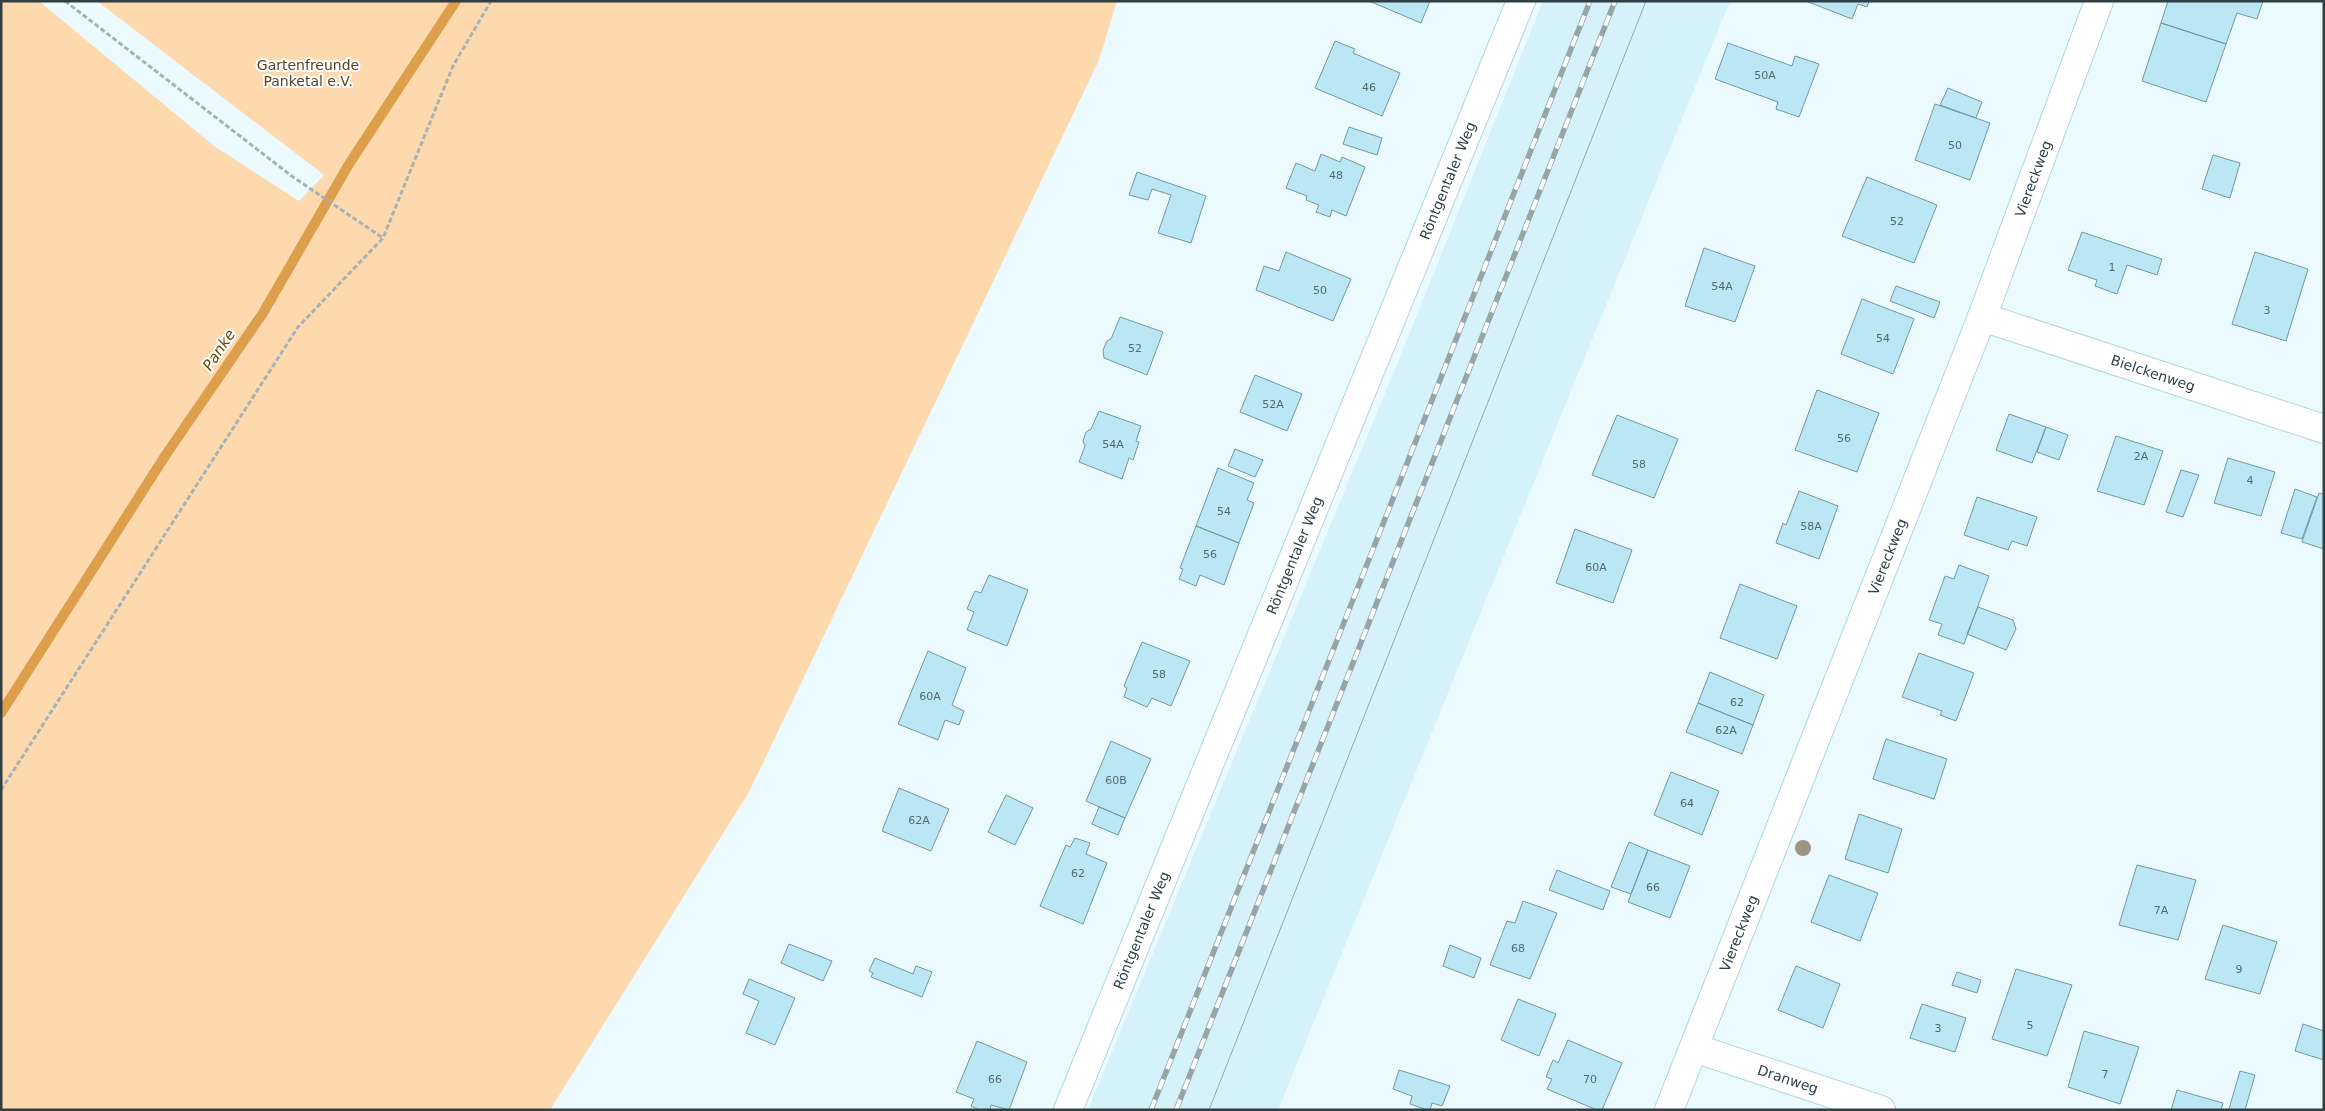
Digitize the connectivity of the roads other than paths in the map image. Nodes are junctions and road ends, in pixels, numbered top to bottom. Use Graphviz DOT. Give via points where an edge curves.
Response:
graph roads {
  1 [pos="1521,1"];
  2 [pos="2099,1"];
  3 [pos="1982,318"];
  4 [pos="2324,429"];
  5 [pos="1694,1048"];
  6 [pos="1068,1110"];
  7 [pos="1669,1110"];
  8 [pos="1881,1110"];
  1 -- 6 [label="street, Röntgentaler Weg"];
  2 -- 3 [label="street, Viereckweg"];
  3 -- 4 [label="street, Bielckenweg"];
  3 -- 5 [label="street, Viereckweg"];
  5 -- 7 [label="street, Viereckweg"];
  5 -- 8 [label="street, Dranweg"];
}
